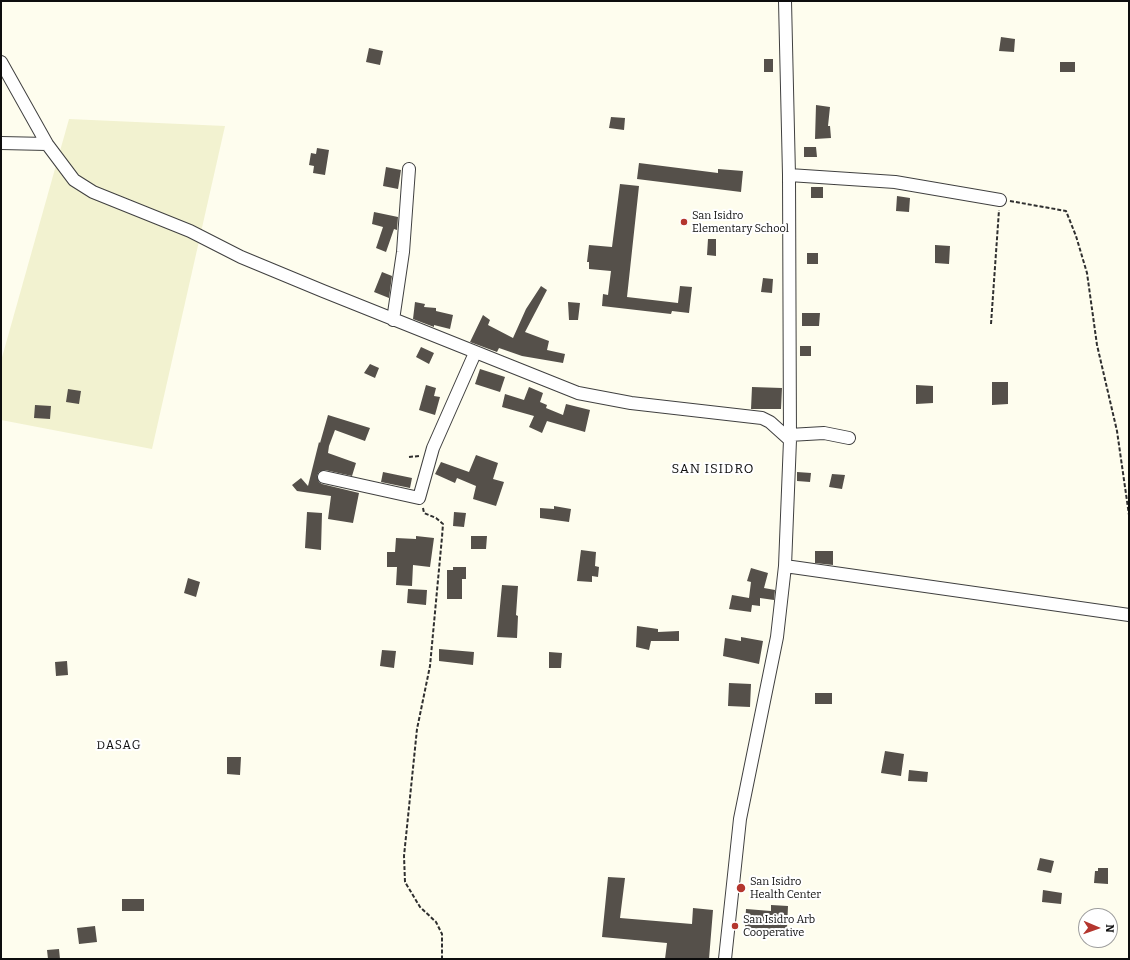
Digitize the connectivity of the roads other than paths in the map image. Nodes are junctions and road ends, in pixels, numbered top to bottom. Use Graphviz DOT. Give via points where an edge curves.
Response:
graph roads {
  1 [pos="786,1"];
  2 [pos="1,62"];
  3 [pos="1,143"];
  4 [pos="48,144"];
  5 [pos="409,169"];
  6 [pos="789,175"];
  7 [pos="1000,200"];
  8 [pos="393,320"];
  9 [pos="475,353"];
  10 [pos="790,437"];
  11 [pos="849,438"];
  12 [pos="324,477"];
  13 [pos="785,566"];
  14 [pos="1129,615"];
  15 [pos="725,959"];
  1 -- 6 [label="street"];
  2 -- 4 [label="street"];
  3 -- 4 [label="street"];
  4 -- 8 [label="street" via="74,180 93,192 190,231 241,257"];
  5 -- 8 [label="street" via="404,252"];
  6 -- 7 [label="street" via="895,182"];
  6 -- 10 [label="street"];
  8 -- 9 [label="street"];
  9 -- 10 [label="street" via="578,393 632,403 762,418"];
  9 -- 12 [label="street" via="433,448 419,498"];
  10 -- 11 [label="street" via="824,433"];
  10 -- 13 [label="street"];
  13 -- 14 [label="street"];
  13 -- 15 [label="street" via="777,637 740,819"];
}
